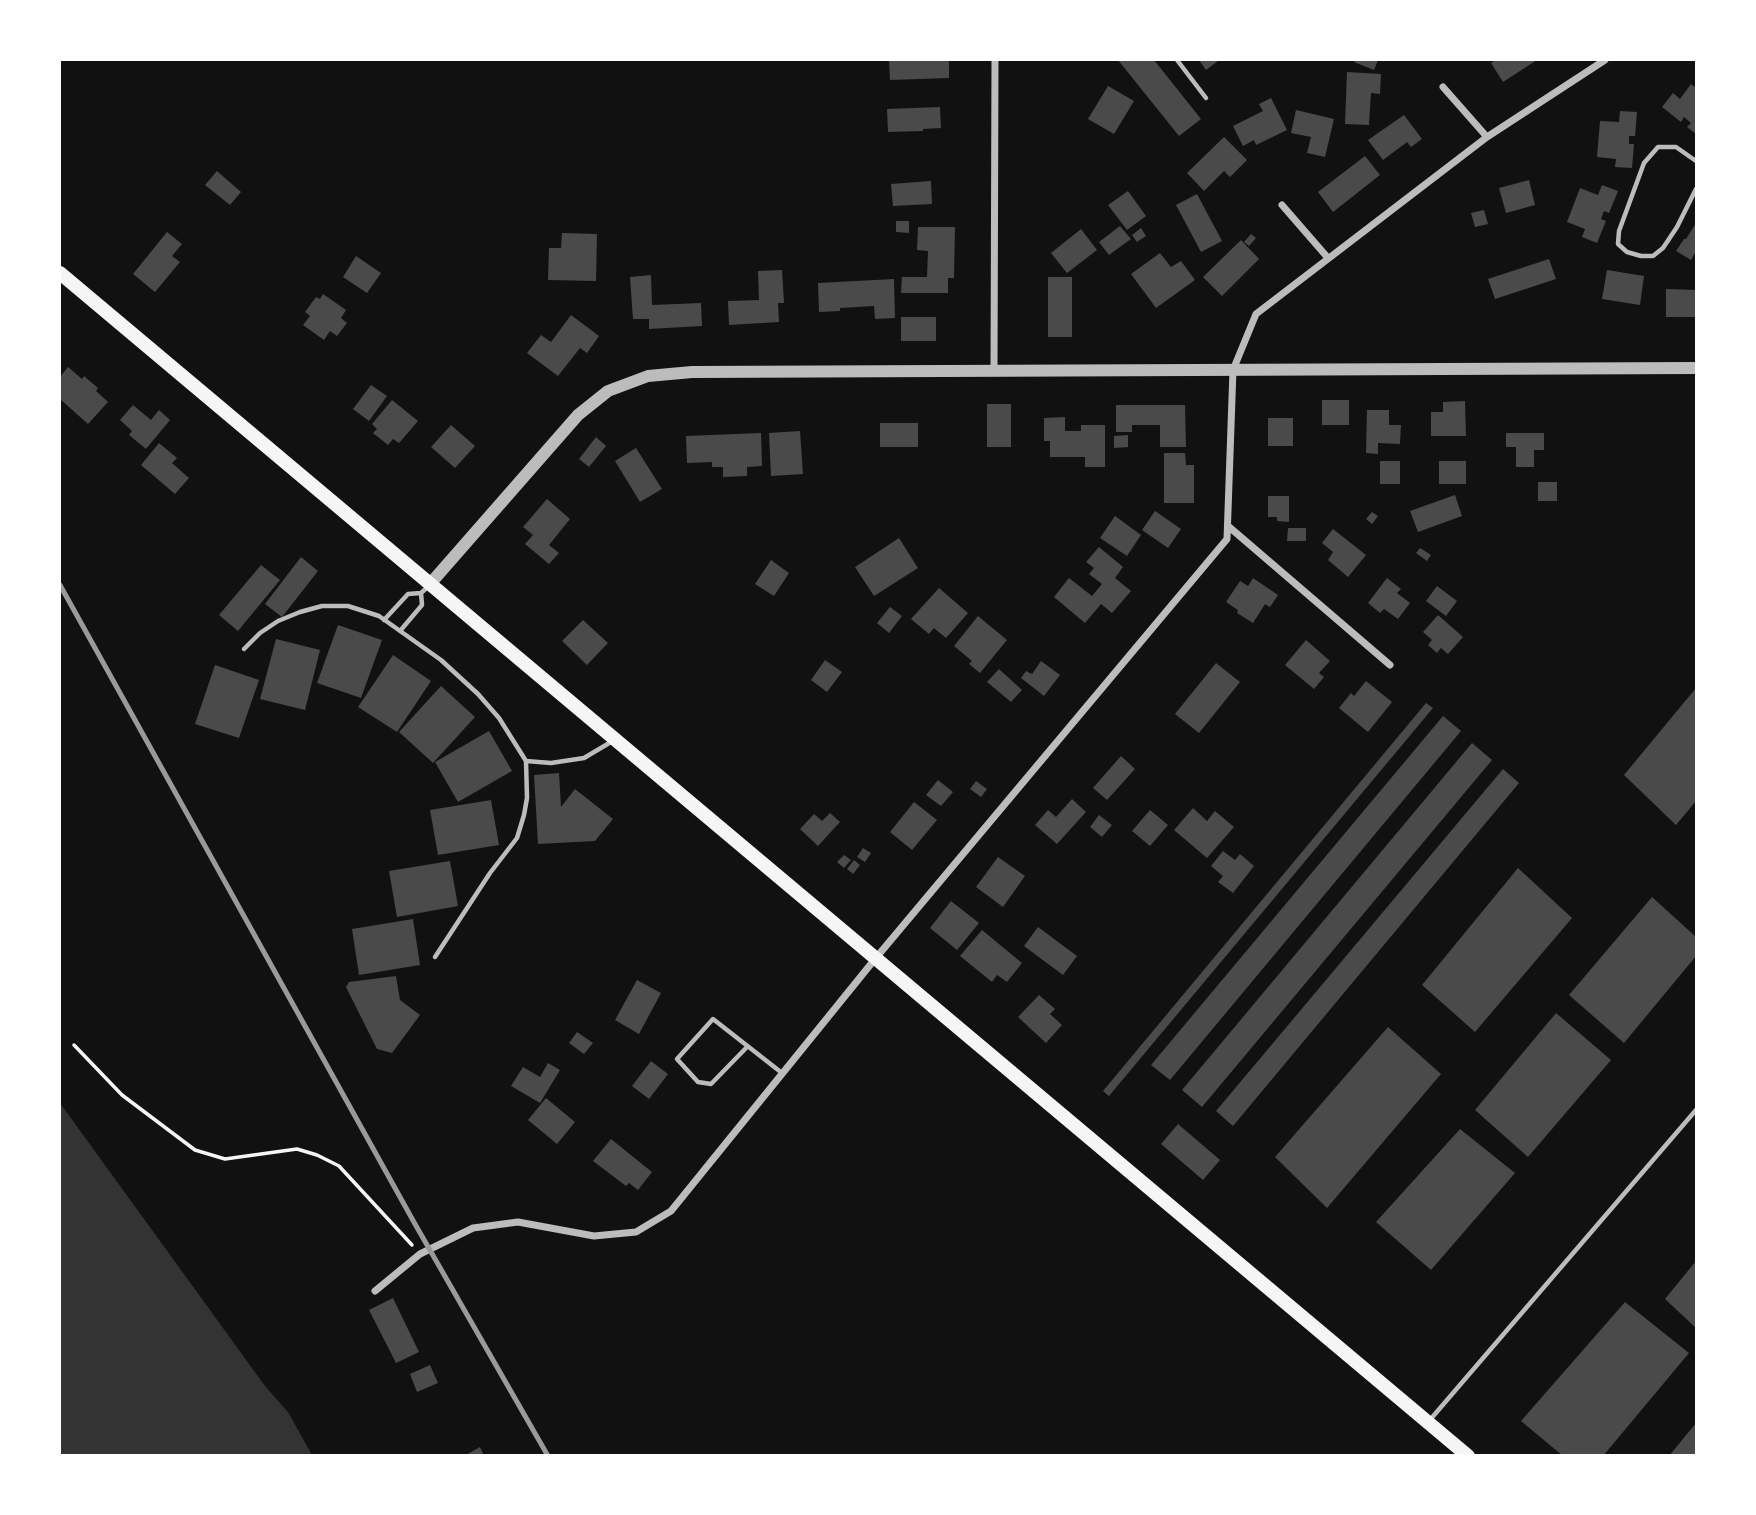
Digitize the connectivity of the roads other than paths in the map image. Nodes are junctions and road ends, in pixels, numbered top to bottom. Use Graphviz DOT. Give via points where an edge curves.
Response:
graph roads {
  1 [pos="995,60"];
  2 [pos="1177,60"];
  3 [pos="1605,60"];
  4 [pos="1443,87"];
  5 [pos="1206,98"];
  6 [pos="1487,137"];
  7 [pos="1696,161"];
  8 [pos="1696,189"];
  9 [pos="1282,205"];
  10 [pos="1328,258"];
  11 [pos="60,273"];
  12 [pos="1696,368"];
  13 [pos="1233,370"];
  14 [pos="995,371"];
  15 [pos="1228,526"];
  16 [pos="425,589"];
  17 [pos="384,620"];
  18 [pos="400,631"];
  19 [pos="244,649"];
  20 [pos="1390,665"];
  21 [pos="615,739"];
  22 [pos="526,761"];
  23 [pos="435,957"];
  24 [pos="876,959"];
  25 [pos="747,1047"];
  26 [pos="782,1073"];
  27 [pos="1696,1110"];
  28 [pos="375,1292"];
  29 [pos="1428,1422"];
  30 [pos="1468,1455"];
  1 -- 14 [label="street"];
  2 -- 5 [label="lane"];
  3 -- 6 [label="street"];
  4 -- 6 [label="street"];
  6 -- 10 [label="street"];
  7 -- 8 [label="lane" via="1676,147 1658,147 1644,163 1618,244 1627,252 1653,256 1677,227"];
  9 -- 10 [label="street"];
  10 -- 13 [label="street" via="1256,314"];
  11 -- 16 [label="main road"];
  12 -- 13 [label="street"];
  13 -- 14 [label="street"];
  13 -- 15 [label="street"];
  14 -- 16 [label="street" via="692,372 648,376 618,387 578,415"];
  15 -- 20 [label="street"];
  15 -- 24 [label="street" via="1227,539"];
  16 -- 17 [label="lane" via="408,594"];
  16 -- 18 [label="lane" via="422,605"];
  16 -- 21 [label="main road"];
  17 -- 18 [label="lane"];
  17 -- 19 [label="lane" via="348,606 322,606 278,621"];
  18 -- 22 [label="lane" via="478,694"];
  21 -- 22 [label="lane" via="584,758"];
  21 -- 24 [label="main road"];
  22 -- 23 [label="lane" via="527,798 517,838"];
  24 -- 26 [label="street"];
  24 -- 29 [label="main road"];
  25 -- 25 [label="lane" via="713,1019 677,1059 698,1082 711,1084"];
  25 -- 26 [label="lane"];
  26 -- 28 [label="street" via="671,1211 636,1232 594,1236 518,1222 473,1228 420,1254"];
  27 -- 29 [label="lane"];
  29 -- 30 [label="main road"];
}
